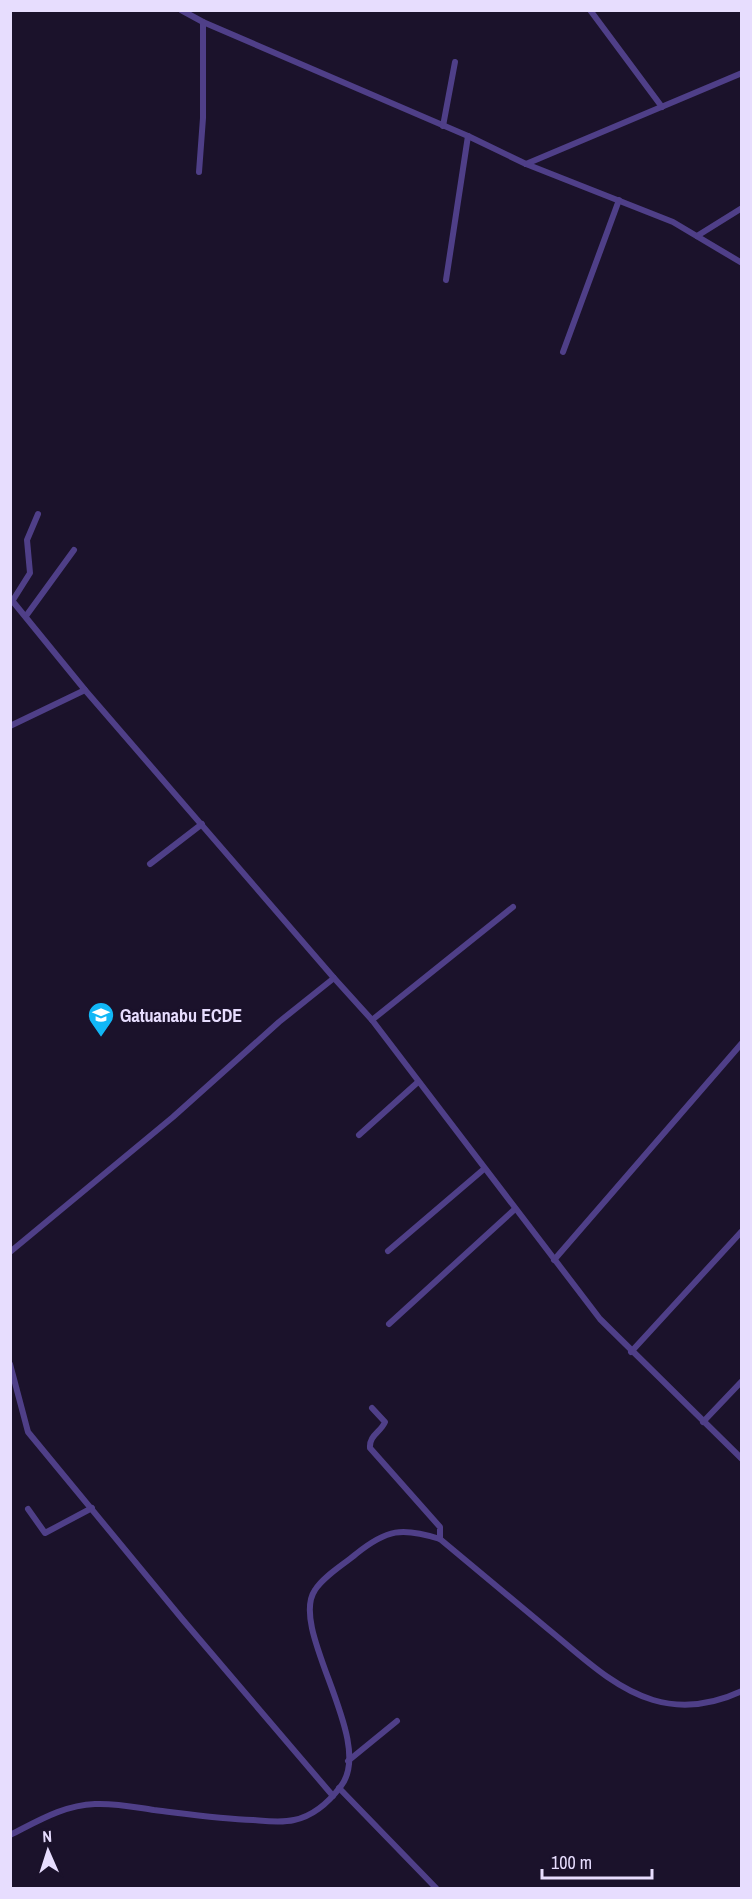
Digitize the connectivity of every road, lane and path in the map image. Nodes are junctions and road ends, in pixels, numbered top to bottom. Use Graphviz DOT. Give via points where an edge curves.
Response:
graph roads {
  1 [pos="181,10"];
  2 [pos="591,10"];
  3 [pos="203,22"];
  4 [pos="455,62"];
  5 [pos="741,73"];
  6 [pos="662,106"];
  7 [pos="442,126"];
  8 [pos="468,136"];
  9 [pos="526,164"];
  10 [pos="199,172"];
  11 [pos="619,200"];
  12 [pos="741,208"];
  13 [pos="697,236"];
  14 [pos="741,263"];
  15 [pos="446,280"];
  16 [pos="562,352"];
  17 [pos="38,514"];
  18 [pos="74,550"];
  19 [pos="12,599"];
  20 [pos="26,616"];
  21 [pos="85,690"];
  22 [pos="10,726"];
  23 [pos="202,824"];
  24 [pos="150,864"];
  25 [pos="513,907"];
  26 [pos="334,978"];
  27 [pos="372,1020"];
  28 [pos="741,1043"];
  29 [pos="418,1082"];
  30 [pos="359,1135"];
  31 [pos="484,1169"];
  32 [pos="514,1209"];
  33 [pos="741,1231"];
  34 [pos="388,1251"];
  35 [pos="10,1252"];
  36 [pos="554,1260"];
  37 [pos="389,1324"];
  38 [pos="631,1352"];
  39 [pos="10,1364"];
  40 [pos="741,1381"];
  41 [pos="20,1404"];
  42 [pos="10,1407"];
  43 [pos="372,1407"];
  44 [pos="703,1422"];
  45 [pos="741,1459"];
  46 [pos="92,1508"];
  47 [pos="28,1509"];
  48 [pos="440,1539"];
  49 [pos="741,1691"];
  50 [pos="398,1720"];
  51 [pos="348,1761"];
  52 [pos="339,1788"];
  53 [pos="333,1796"];
  54 [pos="10,1835"];
  55 [pos="436,1888"];
  1 -- 3 [label="street"];
  2 -- 6 [label="street"];
  3 -- 7 [label="street"];
  3 -- 10 [label="street"];
  4 -- 7 [label="street"];
  5 -- 6 [label="street"];
  6 -- 9 [label="street"];
  7 -- 8 [label="street"];
  8 -- 9 [label="street"];
  8 -- 15 [label="street"];
  9 -- 11 [label="street"];
  11 -- 13 [label="street"];
  11 -- 16 [label="street"];
  12 -- 13 [label="street"];
  13 -- 14 [label="street"];
  17 -- 19 [label="street" via="27,540 30,573"];
  18 -- 20 [label="street"];
  19 -- 20 [label="street"];
  20 -- 21 [label="street"];
  21 -- 22 [label="street"];
  21 -- 23 [label="street"];
  23 -- 24 [label="street"];
  23 -- 26 [label="street"];
  25 -- 27 [label="street"];
  26 -- 27 [label="street"];
  26 -- 35 [label="street"];
  27 -- 29 [label="street"];
  28 -- 36 [label="street"];
  29 -- 30 [label="street"];
  29 -- 31 [label="street"];
  31 -- 32 [label="street"];
  31 -- 34 [label="street"];
  32 -- 36 [label="street"];
  32 -- 37 [label="street"];
  33 -- 38 [label="street"];
  36 -- 38 [label="street"];
  38 -- 44 [label="street"];
  39 -- 41 [label="street"];
  40 -- 44 [label="street"];
  41 -- 42 [label="street"];
  41 -- 46 [label="street" via="28,1432"];
  43 -- 48 [label="street" via="385,1422 371,1437 370,1448 440,1527"];
  44 -- 45 [label="street"];
  46 -- 47 [label="street" via="45,1533"];
  46 -- 53 [label="street"];
  48 -- 49 [label="street" via="593,1666 634,1693 686,1705 726,1698"];
  48 -- 51 [label="street" via="408,1531 384,1536 371,1542 314,1590 310,1600 313,1630 342,1716"];
  50 -- 51 [label="street"];
  51 -- 52 [label="street" via="347,1776"];
  52 -- 53 [label="street"];
  52 -- 55 [label="street"];
  53 -- 54 [label="street" via="309,1815 270,1821 110,1804 80,1805 55,1812"];
}
